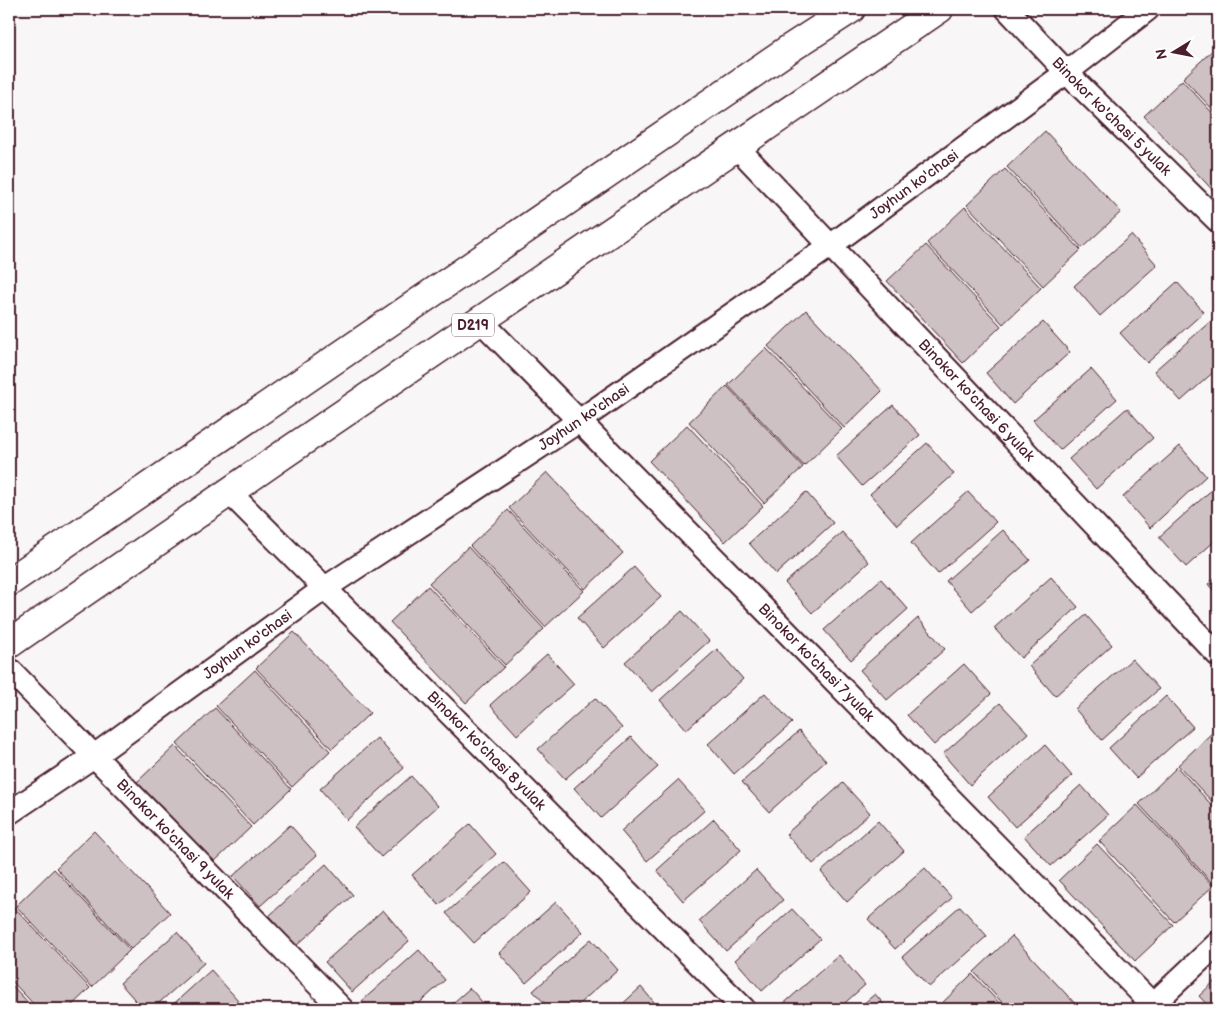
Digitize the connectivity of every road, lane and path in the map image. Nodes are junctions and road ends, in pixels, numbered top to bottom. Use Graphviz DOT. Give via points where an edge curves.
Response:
graph roads {
  1 [pos="851,9"];
  2 [pos="939,9"];
  3 [pos="1007,9"];
  4 [pos="1148,9"];
  5 [pos="1067,72"];
  6 [pos="736,146"];
  7 [pos="1218,222"];
  8 [pos="830,246"];
  9 [pos="480,320"];
  10 [pos="579,421"];
  11 [pos="229,492"];
  12 [pos="9,582"];
  13 [pos="325,588"];
  14 [pos="9,644"];
  15 [pos="1218,655"];
  16 [pos="9,669"];
  17 [pos="94,756"];
  18 [pos="9,813"];
  19 [pos="1218,943"];
  20 [pos="1151,1007"];
  21 [pos="342,1009"];
  22 [pos="744,1009"];
  1 -- 12 [label="main road"];
  2 -- 6 [label="main road, D219"];
  3 -- 5 [label="street, Binokor ko'chasi 5 yulak"];
  4 -- 5 [label="street, Joyhun ko'chasi"];
  5 -- 7 [label="street, Binokor ko'chasi 5 yulak"];
  5 -- 8 [label="street, Joyhun ko'chasi"];
  6 -- 8 [label="street, Binokor ko'chasi 6 yulak"];
  6 -- 9 [label="main road, D219"];
  8 -- 10 [label="street, Joyhun ko'chasi"];
  8 -- 15 [label="street, Binokor ko'chasi 6 yulak"];
  9 -- 10 [label="street, Binokor ko'chasi 7 yulak"];
  9 -- 11 [label="main road, D219"];
  10 -- 13 [label="street, Joyhun ko'chasi"];
  10 -- 20 [label="street, Binokor ko'chasi 7 yulak"];
  11 -- 13 [label="street, Binokor ko'chasi 8 yulak"];
  11 -- 14 [label="main road, D219"];
  13 -- 17 [label="street, Joyhun ko'chasi"];
  13 -- 22 [label="street, Binokor ko'chasi 8 yulak"];
  16 -- 17 [label="street, Binokor ko'chasi 9 yulak"];
  17 -- 18 [label="street, Joyhun ko'chasi"];
  17 -- 21 [label="street, Binokor ko'chasi 9 yulak"];
  19 -- 20 [label="street"];
}
